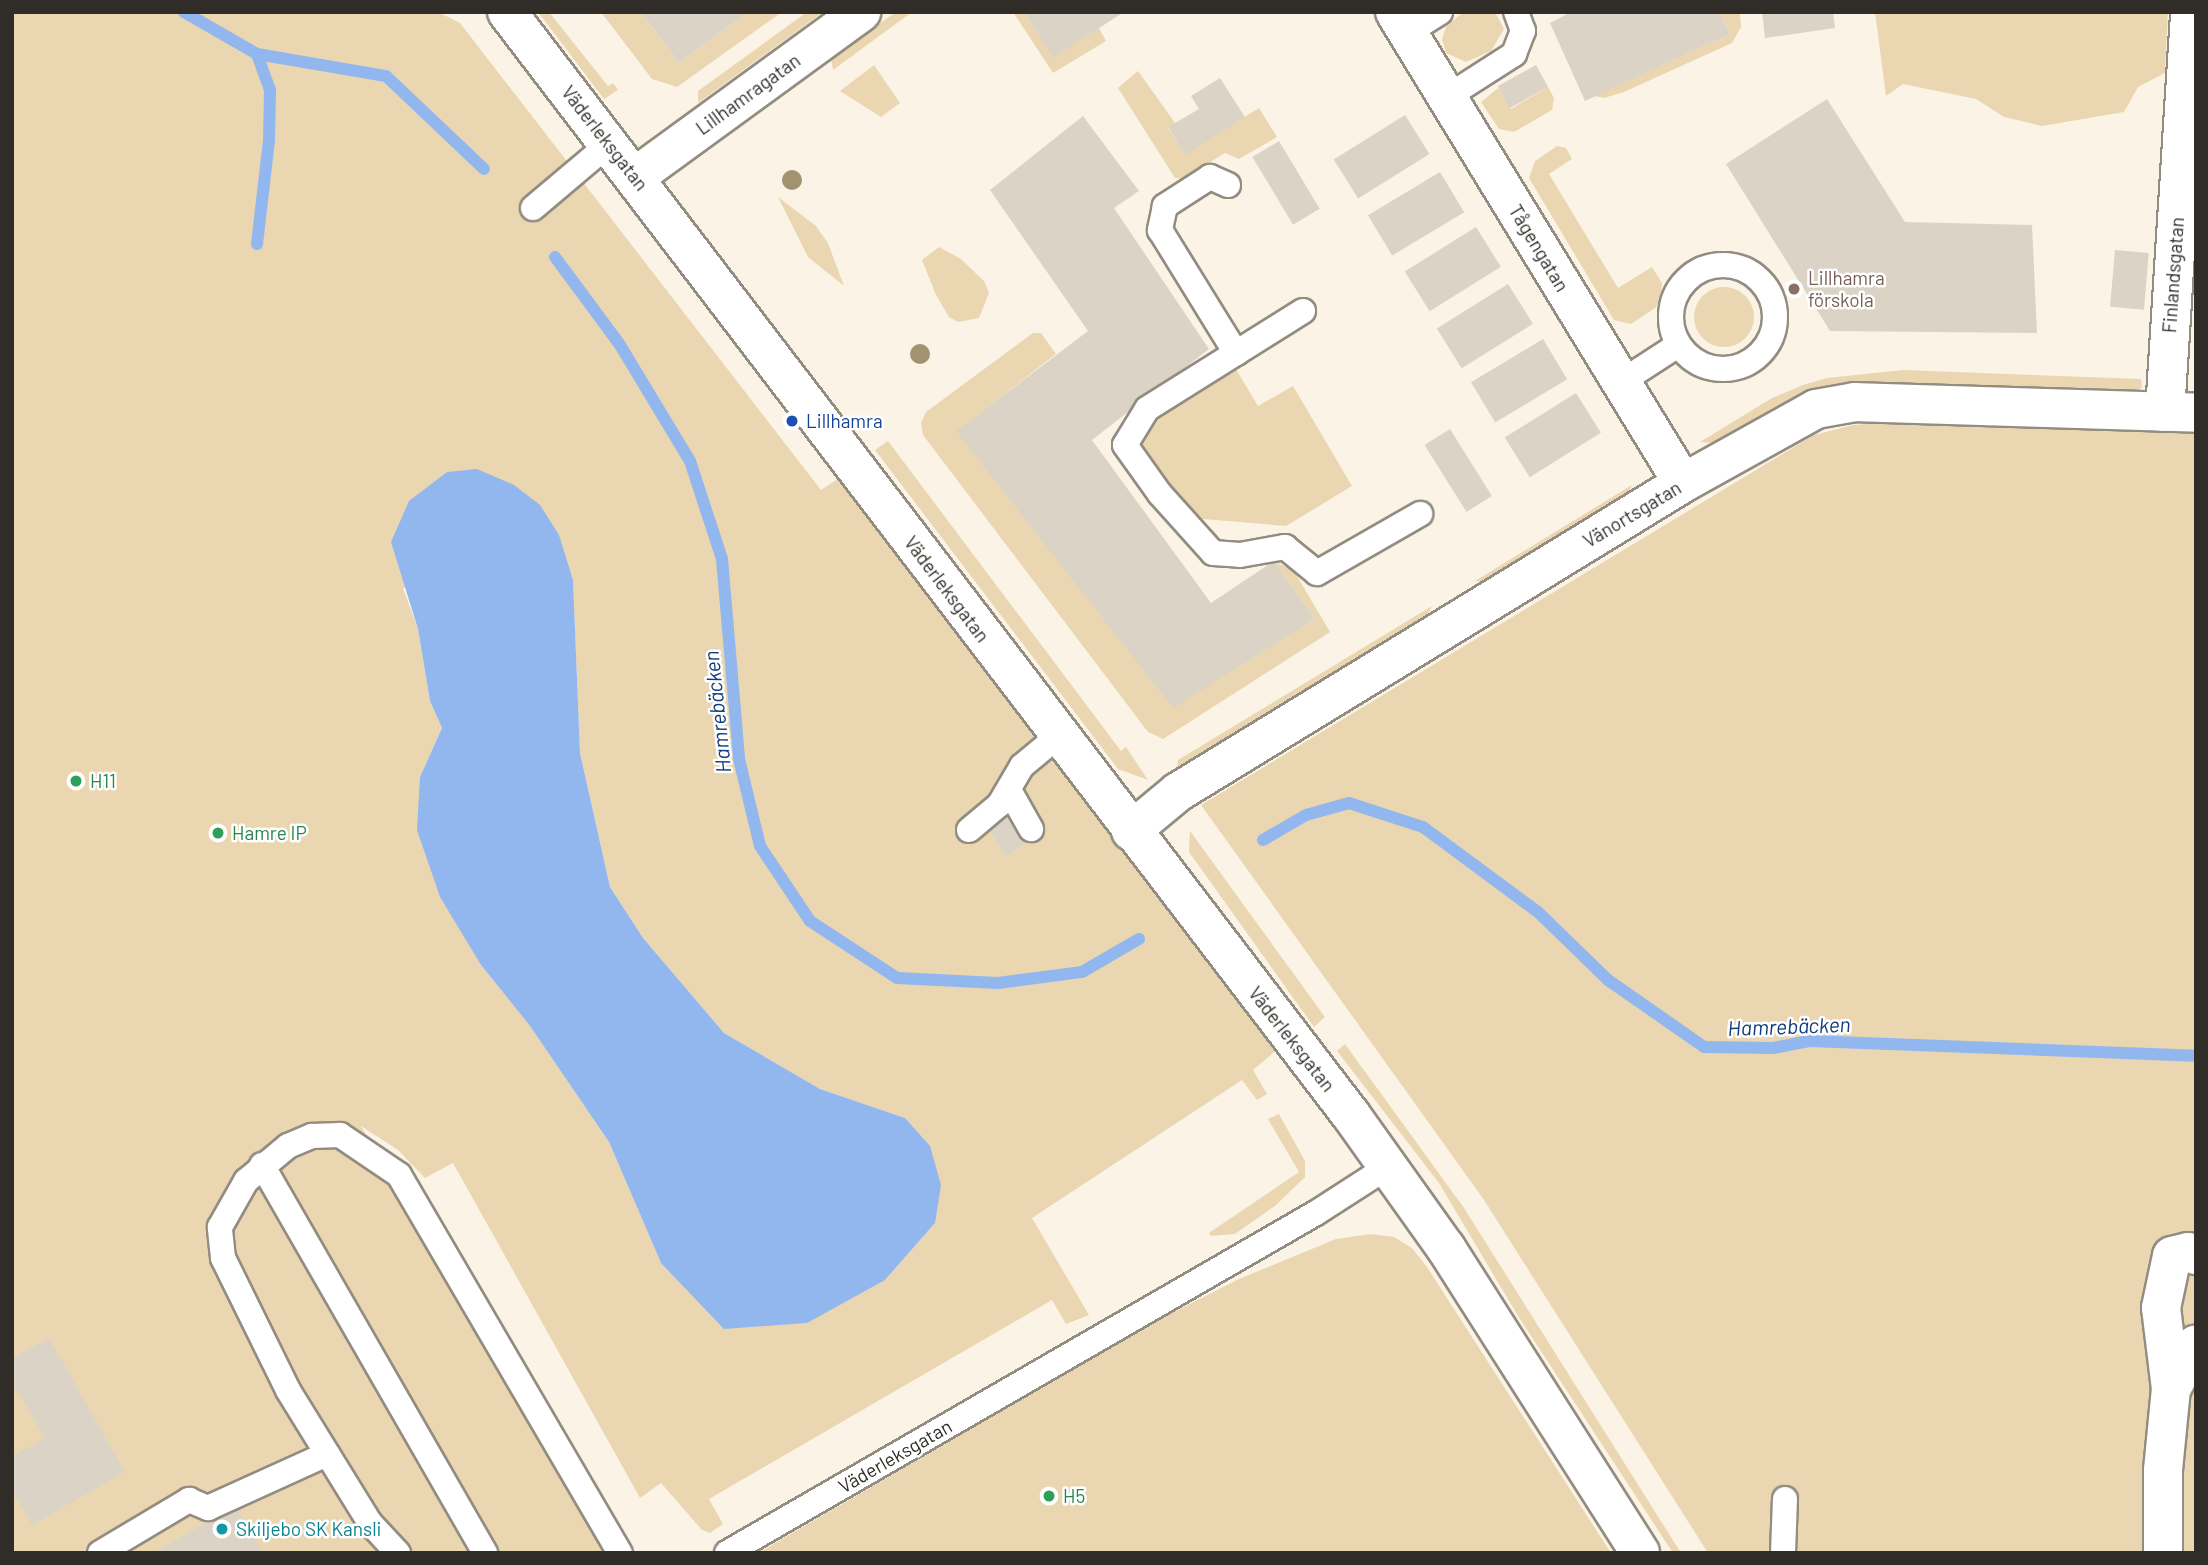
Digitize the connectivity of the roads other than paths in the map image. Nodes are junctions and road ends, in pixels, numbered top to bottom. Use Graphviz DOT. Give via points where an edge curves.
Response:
graph roads {
  1 [pos="507,12"];
  2 [pos="861,12"];
  3 [pos="1440,12"];
  4 [pos="1516,12"];
  5 [pos="2190,12"];
  6 [pos="1401,22"];
  7 [pos="1447,97"];
  8 [pos="610,143"];
  9 [pos="635,177"];
  10 [pos="1228,185"];
  11 [pos="533,208"];
  12 [pos="1303,312"];
  13 [pos="1678,345"];
  14 [pos="1236,353"];
  15 [pos="1620,382"];
  16 [pos="2180,413"];
  17 [pos="1683,483"];
  18 [pos="1419,514"];
  19 [pos="1058,736"];
  20 [pos="1009,790"];
  21 [pos="1031,829"];
  22 [pos="969,831"];
  23 [pos="1131,831"];
  24 [pos="262,1165"];
  25 [pos="1389,1166"];
  26 [pos="2196,1255"];
  27 [pos="2196,1345"];
  28 [pos="2171,1389"];
  29 [pos="327,1454"];
  30 [pos="1785,1499"];
  31 [pos="100,1553"];
  32 [pos="398,1553"];
  33 [pos="485,1553"];
  34 [pos="620,1553"];
  35 [pos="727,1553"];
  36 [pos="1640,1553"];
  37 [pos="1783,1553"];
  38 [pos="2163,1553"];
  1 -- 8 [label="street, Väderleksgatan"];
  2 -- 9 [label="street, Lillhamragatan"];
  3 -- 6 [label="lane"];
  4 -- 7 [label="lane" via="1523,31 1514,54"];
  5 -- 16 [label="street, Finlandsgatan"];
  6 -- 7 [label="street, Tågengatan"];
  7 -- 15 [label="street, Tågengatan"];
  8 -- 9 [label="street, Väderleksgatan"];
  8 -- 11 [label="lane"];
  9 -- 19 [label="street, Väderleksgatan"];
  10 -- 14 [label="lane" via="1210,177 1165,206 1160,230"];
  12 -- 14 [label="lane"];
  13 -- 13 [label="lane" via="1706,367 1741,366 1767,345 1774,328 1771,295 1748,271 1732,265 1699,270 1684,281 1670,311"];
  13 -- 15 [label="lane"];
  14 -- 18 [label="lane" via="1147,409 1125,445 1160,495 1213,553 1240,555 1285,547 1317,573"];
  15 -- 17 [label="street, Tågengatan"];
  16 -- 17 [label="street, Vänortsgatan" via="1855,402 1816,409"];
  17 -- 23 [label="street, Vänortsgatan" via="1178,792"];
  19 -- 20 [label="lane" via="1022,766"];
  19 -- 23 [label="street, Väderleksgatan"];
  20 -- 21 [label="lane"];
  20 -- 22 [label="lane"];
  23 -- 25 [label="street, Väderleksgatan"];
  24 -- 29 [label="lane" via="227,1208 220,1227 223,1258 288,1390"];
  24 -- 33 [label="lane"];
  24 -- 34 [label="lane" via="312,1136 340,1135 399,1175"];
  25 -- 35 [label="lane, Väderleksgatan" via="1304,1220"];
  25 -- 36 [label="street, Väderleksgatan"];
  26 -- 28 [label="street" via="2172,1256 2165,1282 2161,1308"];
  27 -- 28 [label="street"];
  28 -- 38 [label="street" via="2163,1470"];
  29 -- 31 [label="lane" via="208,1508 189,1500"];
  29 -- 32 [label="lane" via="370,1523"];
  30 -- 37 [label="lane"];
}
